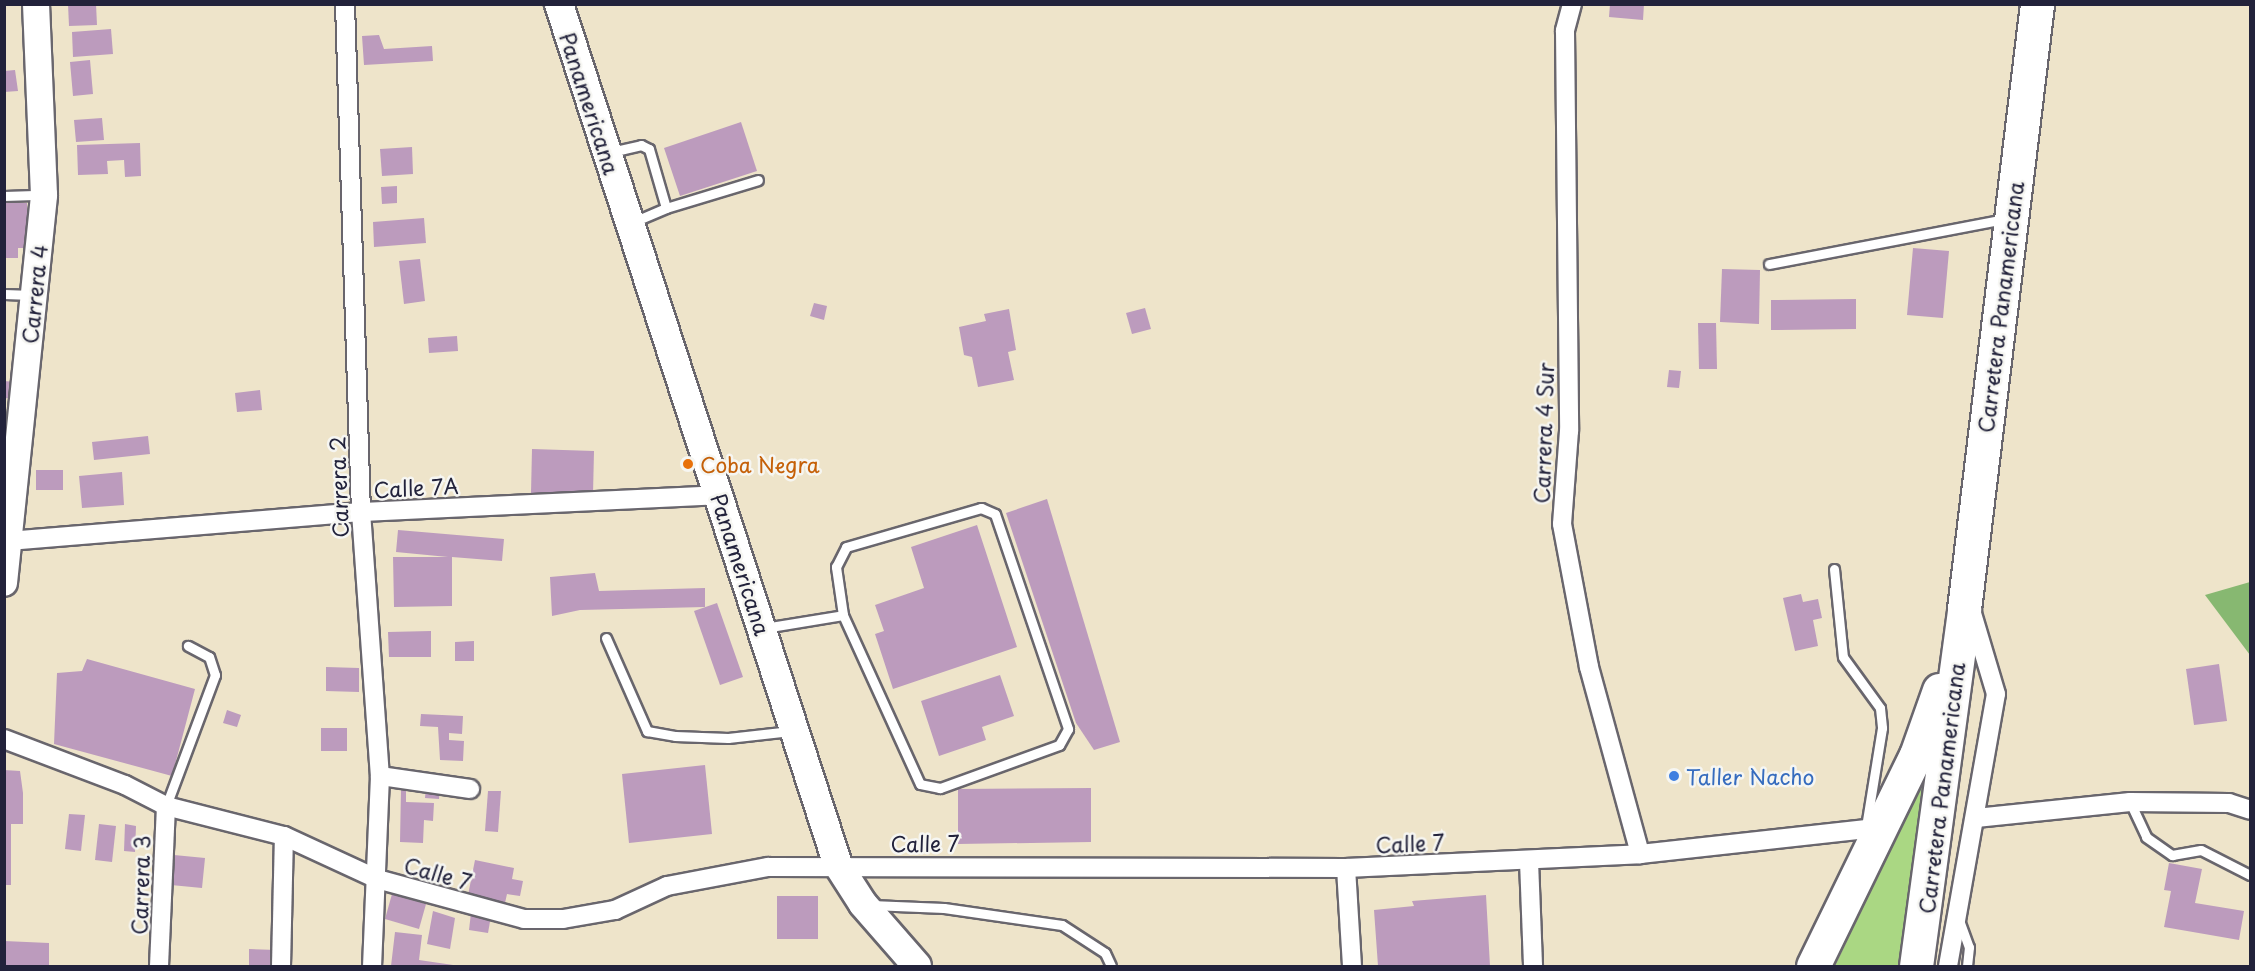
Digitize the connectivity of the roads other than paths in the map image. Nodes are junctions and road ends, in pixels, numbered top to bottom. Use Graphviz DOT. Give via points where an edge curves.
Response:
graph roads {
  1 [pos="36,4"];
  2 [pos="345,4"];
  3 [pos="559,4"];
  4 [pos="1572,4"];
  5 [pos="2037,4"];
  6 [pos="606,154"];
  7 [pos="758,180"];
  8 [pos="44,195"];
  9 [pos="4,196"];
  10 [pos="666,208"];
  11 [pos="2011,217"];
  12 [pos="629,224"];
  13 [pos="1768,264"];
  14 [pos="4,294"];
  15 [pos="34,296"];
  16 [pos="719,495"];
  17 [pos="361,512"];
  18 [pos="8,541"];
  19 [pos="1834,569"];
  20 [pos="4,583"];
  21 [pos="1965,601"];
  22 [pos="843,615"];
  23 [pos="761,628"];
  24 [pos="606,638"];
  25 [pos="188,646"];
  26 [pos="795,730"];
  27 [pos="4,739"];
  28 [pos="380,776"];
  29 [pos="470,789"];
  30 [pos="2130,802"];
  31 [pos="166,806"];
  32 [pos="2250,810"];
  33 [pos="1976,818"];
  34 [pos="1874,828"];
  35 [pos="284,836"];
  36 [pos="1640,854"];
  37 [pos="1529,861"];
  38 [pos="838,865"];
  39 [pos="1346,868"];
  40 [pos="2250,875"];
  41 [pos="377,879"];
  42 [pos="863,904"];
  43 [pos="1959,920"];
  44 [pos="159,966"];
  45 [pos="281,966"];
  46 [pos="372,966"];
  47 [pos="917,966"];
  48 [pos="1111,966"];
  49 [pos="1352,966"];
  50 [pos="1533,966"];
  51 [pos="1813,966"];
  52 [pos="1916,966"];
  53 [pos="1948,966"];
  54 [pos="1967,966"];
  1 -- 8 [label="street, Carrera 4"];
  2 -- 17 [label="street, Carrera 2"];
  3 -- 6 [label="main road, Panamericana"];
  4 -- 36 [label="street, Carrera 4 Sur" via="1565,32 1569,431 1562,524 1589,668"];
  5 -- 11 [label="highway, Carretera Panamericana"];
  6 -- 10 [label="lane" via="641,145 649,149"];
  6 -- 12 [label="main road, Panamericana"];
  7 -- 10 [label="lane"];
  8 -- 9 [label="lane"];
  8 -- 15 [label="street, Carrera 4"];
  10 -- 12 [label="lane"];
  11 -- 13 [label="lane"];
  11 -- 21 [label="highway, Carretera Panamericana"];
  12 -- 16 [label="main road, Panamericana"];
  14 -- 15 [label="lane"];
  15 -- 18 [label="street, Carrera 4"];
  16 -- 17 [label="street, Calle 7A"];
  16 -- 23 [label="main road, Panamericana"];
  17 -- 18 [label="street, Calle 7A"];
  17 -- 28 [label="street, Carrera 2"];
  18 -- 20 [label="street, Carrera 4"];
  19 -- 34 [label="lane" via="1843,657 1880,708"];
  21 -- 33 [label="street" via="1996,694"];
  21 -- 34 [label="highway, Carretera Panamericana" via="1934,708"];
  21 -- 52 [label="highway, Carretera Panamericana"];
  22 -- 22 [label="lane" via="836,567 846,548 981,508 995,514 1068,729 1059,745 940,788 920,784"];
  22 -- 23 [label="lane"];
  23 -- 26 [label="main road, Panamericana"];
  24 -- 26 [label="lane" via="647,731 728,738"];
  25 -- 31 [label="lane" via="209,657 215,675"];
  26 -- 38 [label="main road, Panamericana"];
  27 -- 31 [label="street, Calle 7" via="125,785"];
  28 -- 29 [label="street"];
  28 -- 41 [label="street, Carrera 2"];
  30 -- 32 [label="street" via="2229,803"];
  30 -- 33 [label="street"];
  30 -- 40 [label="lane" via="2146,837 2172,855 2201,850"];
  31 -- 35 [label="street, Calle 7"];
  31 -- 44 [label="street, Carrera 3"];
  33 -- 43 [label="street"];
  34 -- 36 [label="street, Calle 7"];
  34 -- 51 [label="highway, Carretera Panamericana"];
  35 -- 41 [label="street, Calle 7"];
  35 -- 45 [label="street"];
  36 -- 37 [label="street, Calle 7"];
  37 -- 39 [label="street, Calle 7"];
  37 -- 50 [label="street"];
  38 -- 39 [label="street, Calle 7"];
  38 -- 41 [label="street, Calle 7" via="719,873 667,886 615,910 563,919 514,916"];
  38 -- 42 [label="main road, Panamericana"];
  39 -- 49 [label="street"];
  41 -- 46 [label="street, Carrera 2"];
  42 -- 47 [label="main road, Panamericana"];
  42 -- 48 [label="lane" via="944,908 1062,925 1106,953"];
  43 -- 53 [label="street"];
  43 -- 54 [label="lane" via="1969,947"];
}
